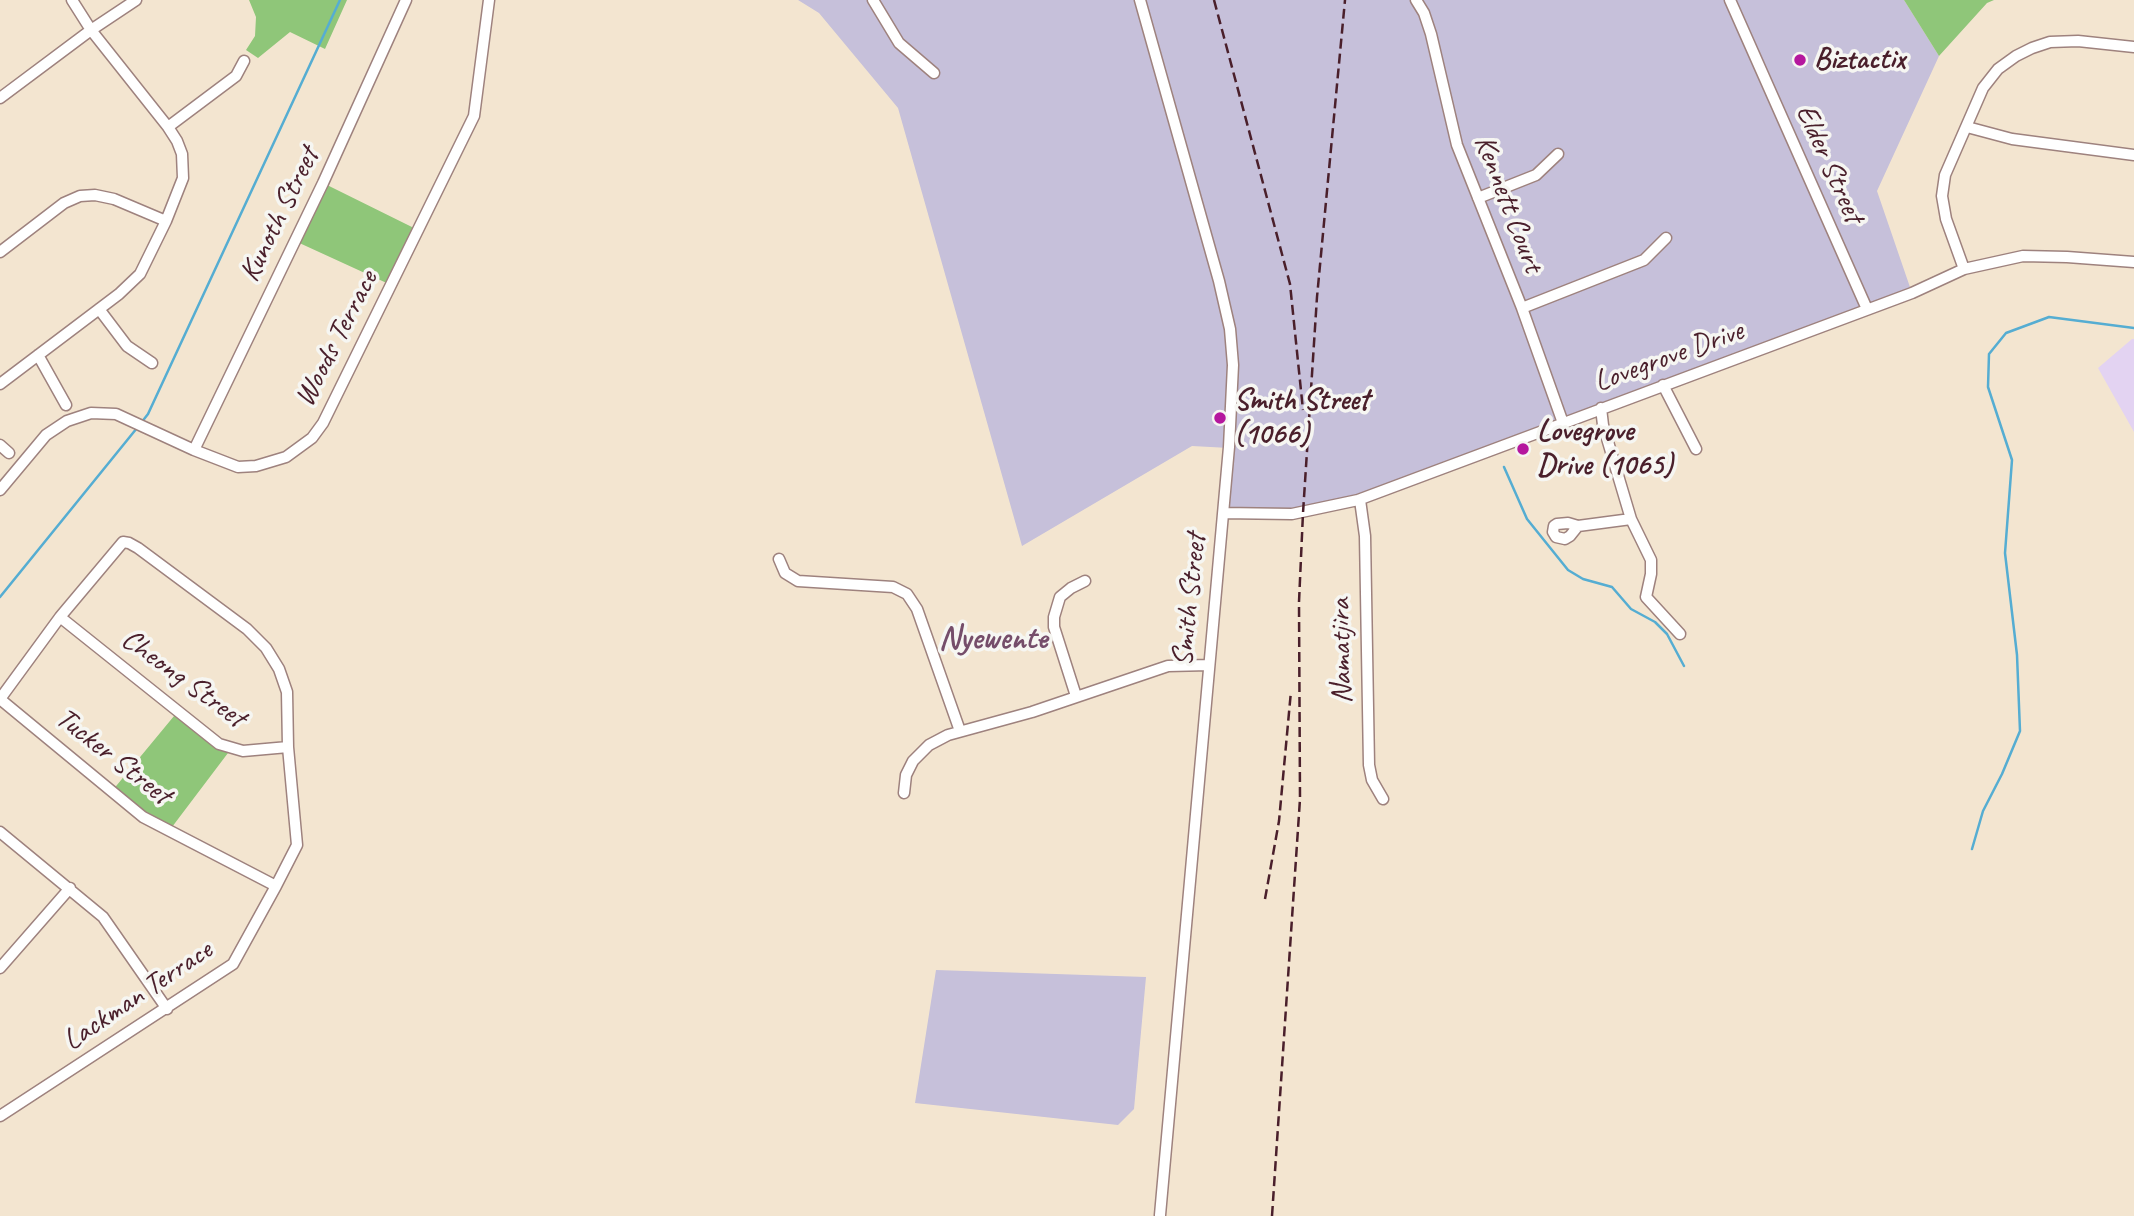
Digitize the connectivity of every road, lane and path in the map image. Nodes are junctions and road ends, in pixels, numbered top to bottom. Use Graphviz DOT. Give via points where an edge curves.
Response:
graph roads {
  1 [pos="72,0"];
  2 [pos="136,0"];
  3 [pos="406,0"];
  4 [pos="489,0"];
  5 [pos="873,0"];
  6 [pos="1140,0"];
  7 [pos="1416,0"];
  8 [pos="1730,0"];
  9 [pos="91,30"];
  10 [pos="2134,47"];
  11 [pos="244,61"];
  12 [pos="934,73"];
  13 [pos="0,98"];
  14 [pos="167,127"];
  15 [pos="1967,127"];
  16 [pos="1558,154"];
  17 [pos="2134,155"];
  18 [pos="1478,198"];
  19 [pos="166,221"];
  20 [pos="1666,238"];
  21 [pos="0,252"];
  22 [pos="2134,262"];
  23 [pos="1964,270"];
  24 [pos="1522,308"];
  25 [pos="99,309"];
  26 [pos="1867,309"];
  27 [pos="38,355"];
  28 [pos="152,363"];
  29 [pos="0,384"];
  30 [pos="1663,385"];
  31 [pos="66,405"];
  32 [pos="1601,408"];
  33 [pos="1563,423"];
  34 [pos="0,445"];
  35 [pos="1696,449"];
  36 [pos="194,450"];
  37 [pos="9,453"];
  38 [pos="0,490"];
  39 [pos="1360,500"];
  40 [pos="1223,513"];
  41 [pos="1631,519"];
  42 [pos="1578,526"];
  43 [pos="779,559"];
  44 [pos="1085,581"];
  45 [pos="60,617"];
  46 [pos="1680,634"];
  47 [pos="1209,665"];
  48 [pos="1076,696"];
  49 [pos="0,699"];
  50 [pos="960,731"];
  51 [pos="288,747"];
  52 [pos="904,793"];
  53 [pos="1383,799"];
  54 [pos="0,832"];
  55 [pos="276,886"];
  56 [pos="70,888"];
  57 [pos="0,968"];
  58 [pos="167,1009"];
  59 [pos="0,1116"];
  60 [pos="1160,1214"];
  1 -- 9 [label="street"];
  2 -- 9 [label="street"];
  3 -- 36 [label="street, Kunoth Street"];
  4 -- 36 [label="street, Woods Terrace" via="474,116 323,423 312,438 286,457 257,466 238,467"];
  5 -- 12 [label="street" via="899,43"];
  6 -- 40 [label="street, Smith Street" via="1230,329 1233,395"];
  7 -- 18 [label="street, Kennett Court" via="1431,34 1457,145"];
  8 -- 26 [label="street, Elder Street"];
  9 -- 13 [label="street"];
  9 -- 14 [label="street"];
  10 -- 15 [label="street" via="2078,41 2032,48 1998,69 1983,88"];
  11 -- 14 [label="street" via="236,76"];
  14 -- 19 [label="street" via="182,154 184,168"];
  15 -- 17 [label="street" via="2012,139"];
  15 -- 23 [label="street" via="1945,175 1942,196"];
  16 -- 18 [label="street" via="1536,175"];
  18 -- 24 [label="street, Kennett Court"];
  19 -- 21 [label="street" via="114,199 80,196"];
  19 -- 25 [label="street" via="140,274"];
  20 -- 24 [label="street" via="1644,260"];
  22 -- 23 [label="street, Lovegrove Drive" via="2023,256"];
  23 -- 26 [label="street, Lovegrove Drive"];
  24 -- 33 [label="street, Kennett Court"];
  25 -- 27 [label="street"];
  25 -- 28 [label="street" via="127,346"];
  26 -- 30 [label="street, Lovegrove Drive"];
  27 -- 29 [label="street"];
  27 -- 31 [label="street"];
  30 -- 32 [label="street, Lovegrove Drive"];
  30 -- 35 [label="street"];
  32 -- 33 [label="street, Lovegrove Drive"];
  32 -- 41 [label="street"];
  33 -- 39 [label="street, Lovegrove Drive"];
  34 -- 37 [label="street"];
  36 -- 38 [label="street, Woods Terrace" via="116,414 91,413 46,435"];
  39 -- 40 [label="street, Lovegrove Drive" via="1292,514"];
  39 -- 53 [label="street, Namatjira" via="1365,536 1368,752 1372,780"];
  40 -- 47 [label="street, Smith Street"];
  41 -- 42 [label="street"];
  41 -- 46 [label="street" via="1651,560 1646,597"];
  43 -- 50 [label="street" via="785,573 798,581 893,587 907,594 917,609"];
  44 -- 48 [label="street" via="1060,597 1054,617"];
  45 -- 49 [label="street, Lackman Terrace"];
  45 -- 51 [label="street, Cheong Street" via="219,744 243,751"];
  45 -- 51 [label="street, Lackman Terrace" via="116,548 130,543 247,629 265,648 287,692"];
  47 -- 48 [label="street" via="1173,665"];
  47 -- 60 [label="street, Smith Street"];
  48 -- 50 [label="street"];
  49 -- 55 [label="street, Tucker Street" via="143,817"];
  50 -- 52 [label="street" via="929,745 914,760"];
  51 -- 55 [label="street, Lackman Terrace" via="297,845"];
  54 -- 56 [label="street"];
  55 -- 58 [label="street, Lackman Terrace" via="233,964"];
  56 -- 57 [label="street"];
  56 -- 58 [label="street" via="103,917"];
  58 -- 59 [label="street, Lackman Terrace"];
}
